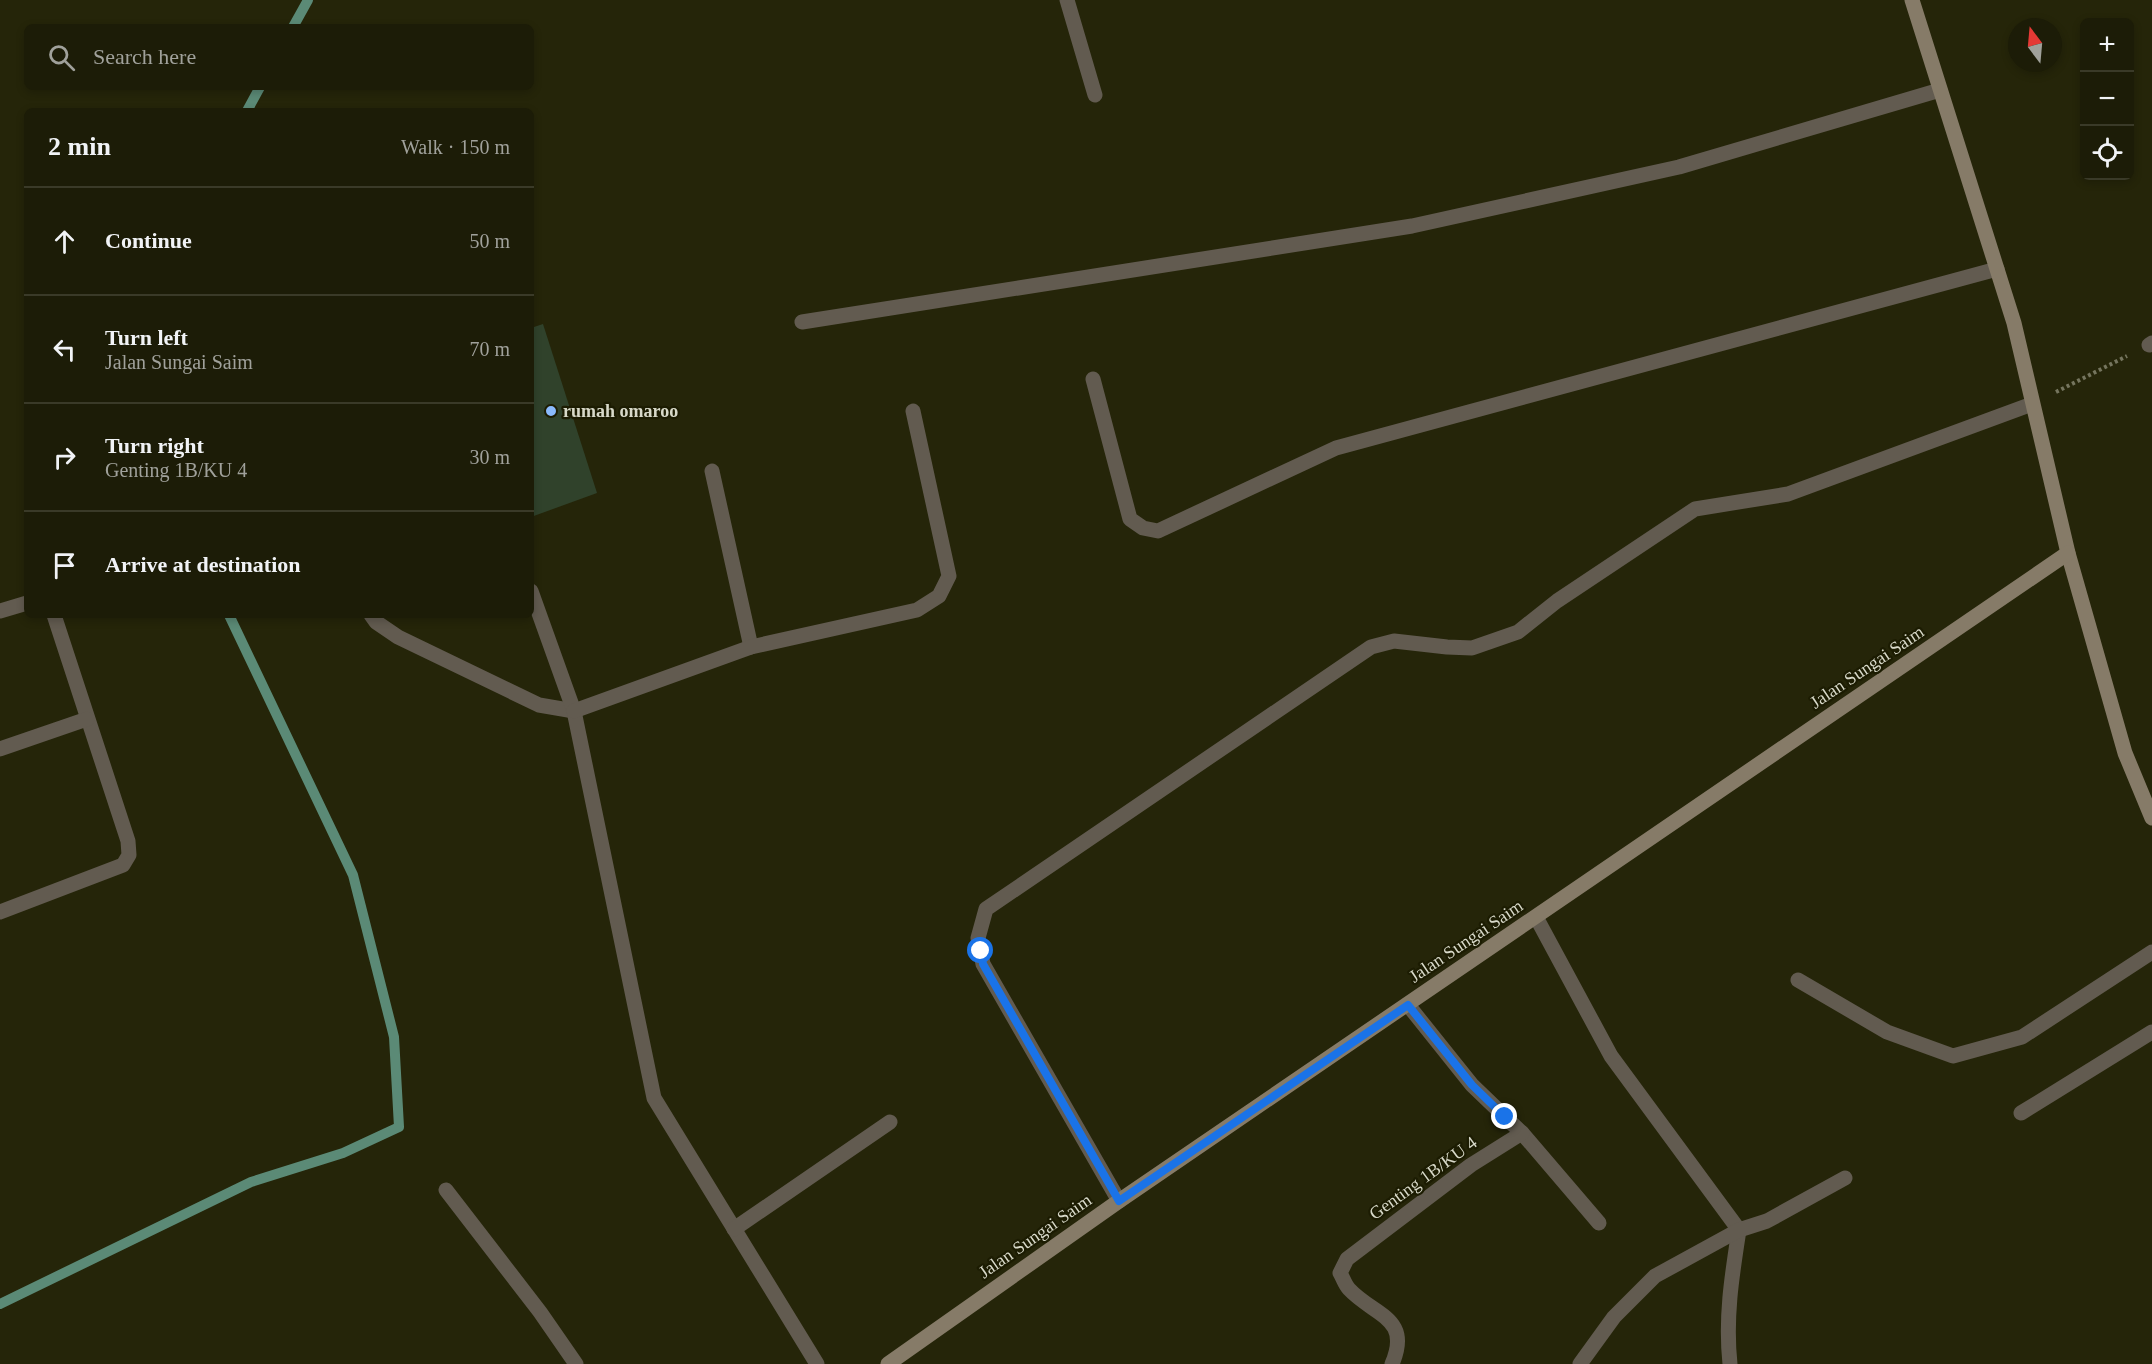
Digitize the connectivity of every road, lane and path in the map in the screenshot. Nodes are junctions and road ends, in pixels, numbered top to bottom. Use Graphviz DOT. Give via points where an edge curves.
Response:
graph roads {
  1 [pos="1067,0"];
  2 [pos="1912,0"];
  3 [pos="1941,90"];
  4 [pos="1095,95"];
  5 [pos="1997,269"];
  6 [pos="802,322"];
  7 [pos="2151,344"];
  8 [pos="1093,379"];
  9 [pos="2032,404"];
  10 [pos="913,411"];
  11 [pos="712,471"];
  12 [pos="2068,554"];
  13 [pos="534,599"];
  14 [pos="24,604"];
  15 [pos="0,611"];
  16 [pos="55,618"];
  17 [pos="373,618"];
  18 [pos="751,647"];
  19 [pos="574,711"];
  20 [pos="87,719"];
  21 [pos="0,749"];
  22 [pos="2152,818"];
  23 [pos="0,912"];
  24 [pos="1536,917"];
  25 [pos="2152,952"];
  26 [pos="1798,980"];
  27 [pos="1408,1005"];
  28 [pos="2152,1032"];
  29 [pos="2021,1113"];
  30 [pos="890,1122"];
  31 [pos="1522,1133"];
  32 [pos="1845,1178"];
  33 [pos="446,1190"];
  34 [pos="1119,1201"];
  35 [pos="1599,1223"];
  36 [pos="734,1229"];
  37 [pos="1739,1230"];
  38 [pos="899,1361"];
  39 [pos="576,1364"];
  40 [pos="817,1364"];
  41 [pos="1392,1364"];
  42 [pos="1580,1364"];
  43 [pos="1730,1364"];
  1 -- 4 [label="street"];
  2 -- 3 [label="street"];
  3 -- 5 [label="street"];
  3 -- 6 [label="street" via="1679,167 1412,225"];
  5 -- 8 [label="street" via="1336,448 1158,531 1143,528 1130,519"];
  5 -- 9 [label="street"];
  7 -- 9 [label="path"];
  9 -- 12 [label="street"];
  9 -- 34 [label="street" via="1788,494 1695,509 1557,601 1518,632 1472,648 1394,641 1371,646 986,909 978,938 983,964"];
  10 -- 18 [label="street" via="949,576 939,596 917,610"];
  11 -- 18 [label="street"];
  12 -- 22 [label="street" via="2125,753"];
  12 -- 24 [label="street, Jalan Sungai Saim"];
  13 -- 19 [label="street"];
  14 -- 15 [label="street"];
  16 -- 20 [label="street"];
  17 -- 19 [label="street" via="398,637 539,705"];
  18 -- 19 [label="street"];
  19 -- 36 [label="street" via="654,1098"];
  20 -- 21 [label="street"];
  20 -- 23 [label="street" via="128,841 129,855 123,865"];
  24 -- 27 [label="street, Jalan Sungai Saim"];
  24 -- 37 [label="street" via="1611,1056"];
  25 -- 26 [label="street" via="2022,1037 1953,1056 1887,1032"];
  27 -- 31 [label="street" via="1472,1085"];
  27 -- 34 [label="street, Jalan Sungai Saim"];
  28 -- 29 [label="street"];
  30 -- 36 [label="street"];
  31 -- 35 [label="street"];
  31 -- 41 [label="street, Genting 1B/KU 4" via="1347,1258 1340,1273 1349,1288 1393,1322 1399,1339"];
  32 -- 37 [label="street" via="1767,1221"];
  33 -- 39 [label="street"];
  34 -- 38 [label="street, Jalan Sungai Saim"];
  36 -- 40 [label="street"];
  37 -- 42 [label="street" via="1655,1276 1614,1317"];
  37 -- 43 [label="street" via="1727,1333"];
}
